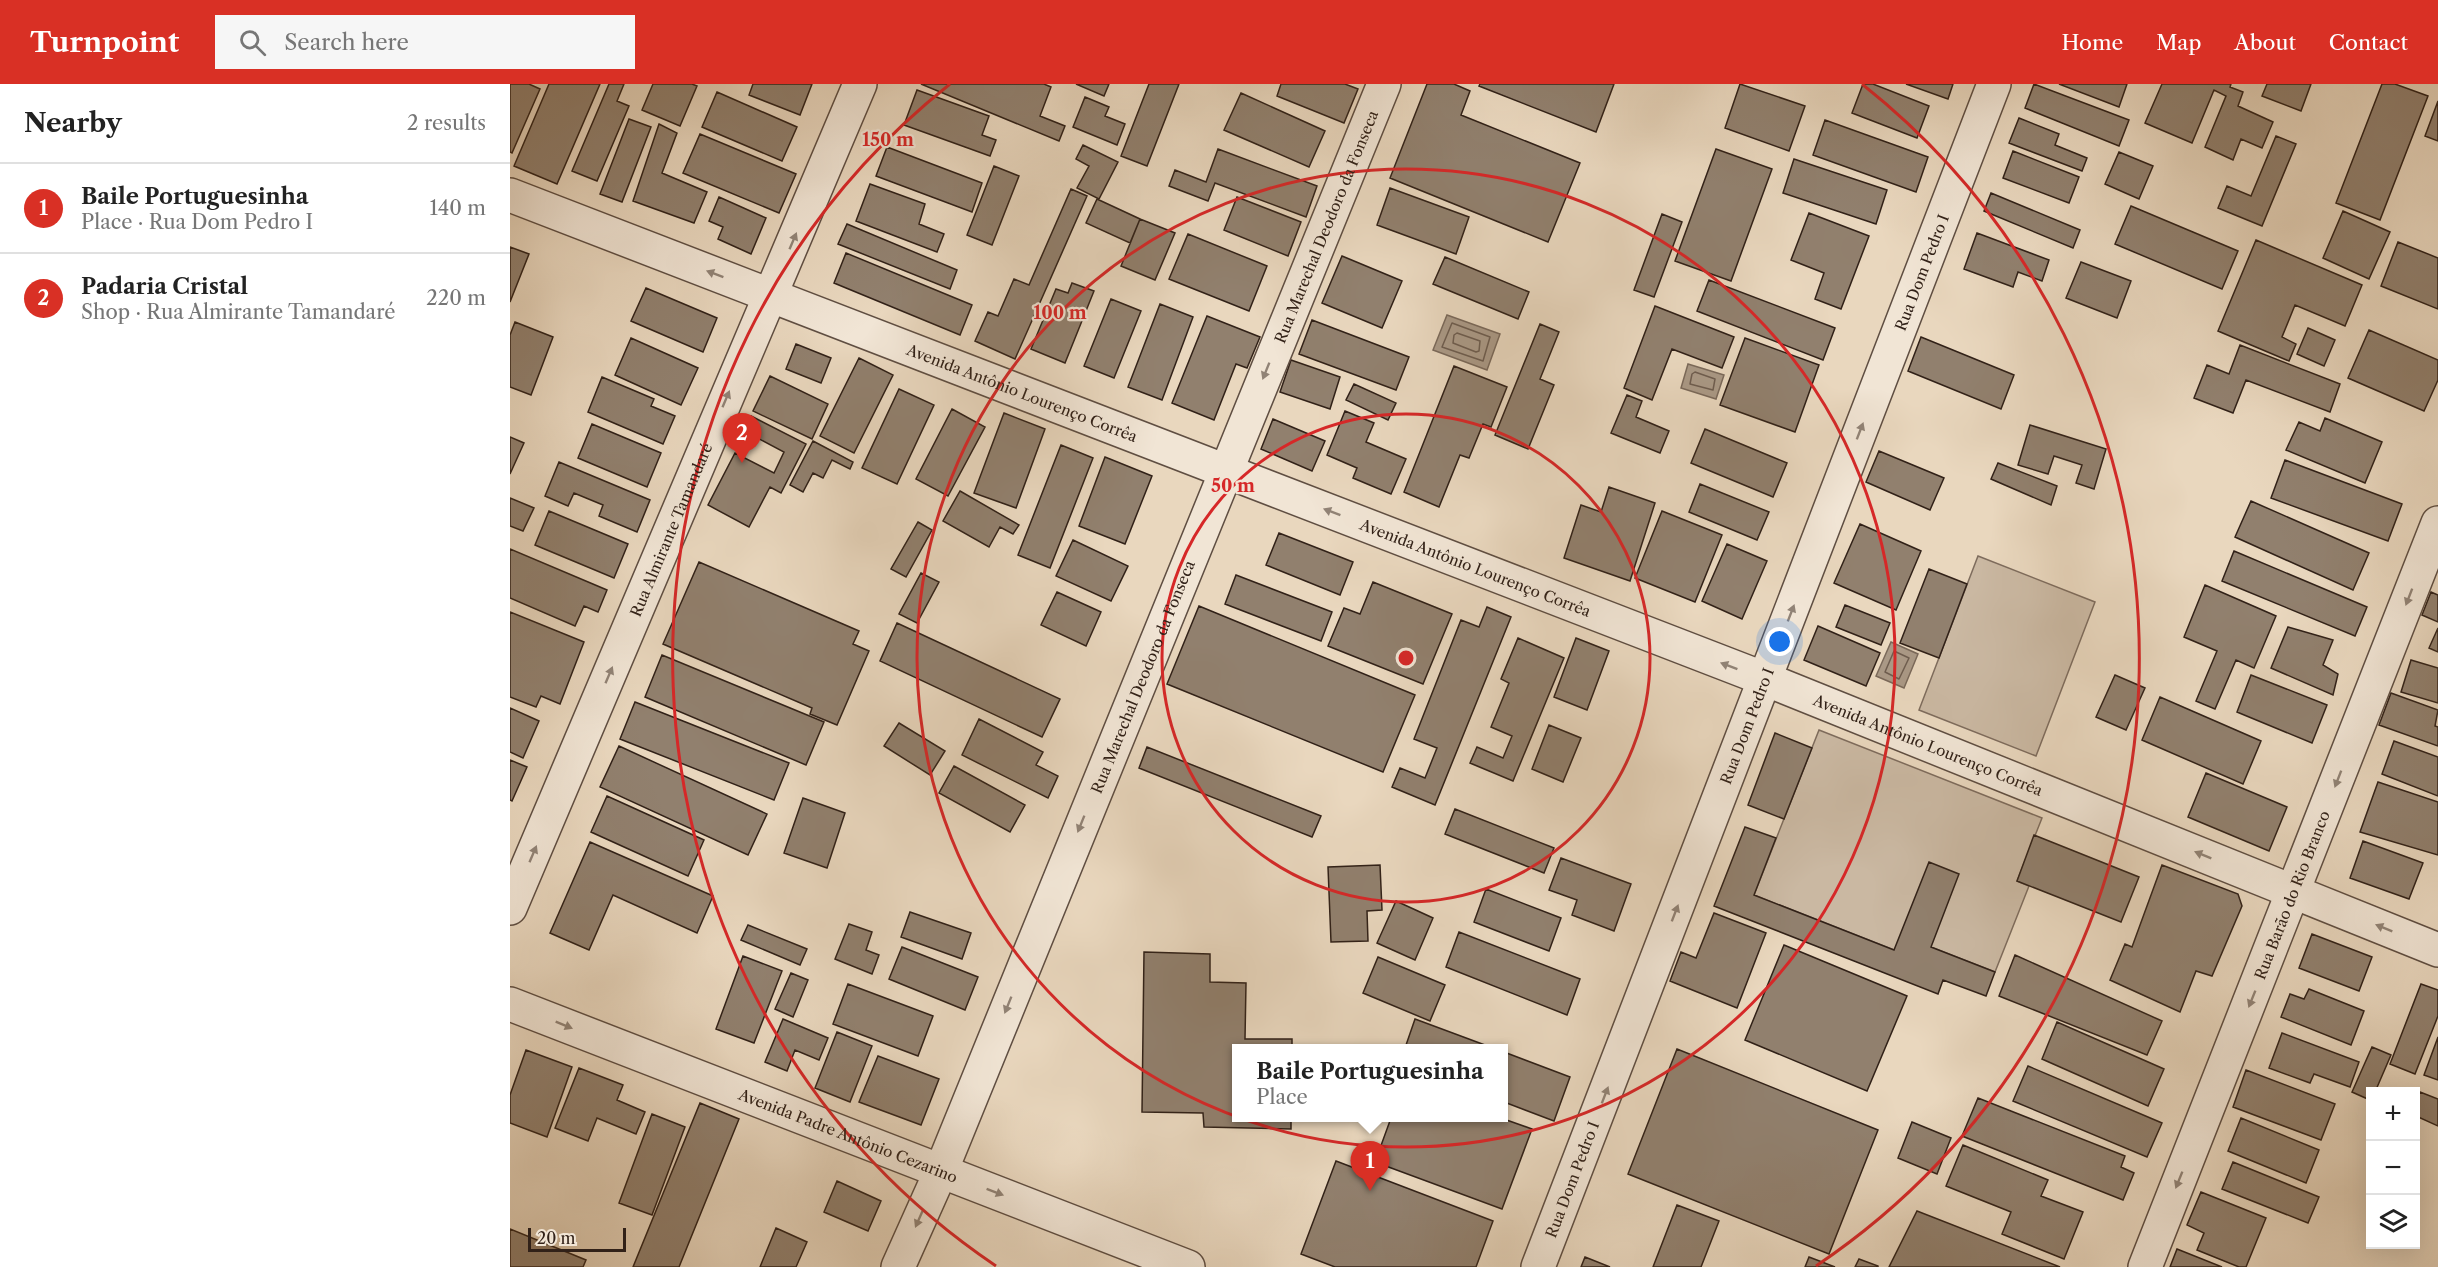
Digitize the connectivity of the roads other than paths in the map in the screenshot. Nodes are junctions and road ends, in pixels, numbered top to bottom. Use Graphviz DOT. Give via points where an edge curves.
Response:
graph roads {
  1 [pos="860,84"];
  2 [pos="1384,84"];
  3 [pos="1994,84"];
  4 [pos="510,195"];
  5 [pos="770,295"];
  6 [pos="1225,471"];
  7 [pos="2438,523"];
  8 [pos="1765,680"];
  9 [pos="2294,892"];
  10 [pos="510,908"];
  11 [pos="2438,950"];
  12 [pos="510,1004"];
  13 [pos="940,1171"];
  14 [pos="898,1267"];
  15 [pos="1188,1267"];
  16 [pos="1538,1267"];
  17 [pos="2145,1267"];
  5 -- 1 [label="street, Rua Almirante Tamandaré, one-way"];
  2 -- 6 [label="street, Rua Marechal Deodoro da Fonseca, one-way"];
  8 -- 3 [label="street, Rua Dom Pedro I, one-way"];
  5 -- 4 [label="street, Avenida Antônio Lourenço Corrêa, one-way"];
  5 -- 6 [label="street, Avenida Antônio Lourenço Corrêa"];
  10 -- 5 [label="street, Rua Almirante Tamandaré, one-way"];
  8 -- 6 [label="street, Avenida Antônio Lourenço Corrêa, one-way"];
  6 -- 13 [label="street, Rua Marechal Deodoro da Fonseca, one-way"];
  7 -- 9 [label="street, Rua Barão do Rio Branco, one-way"];
  9 -- 8 [label="street, Avenida Antônio Lourenço Corrêa, one-way"];
  16 -- 8 [label="street, Rua Dom Pedro I, one-way"];
  11 -- 9 [label="street, Avenida Antônio Lourenço Corrêa, one-way"];
  9 -- 17 [label="street, Rua Barão do Rio Branco, one-way"];
  12 -- 13 [label="street, Avenida Padre Antônio Cezarino, one-way"];
  13 -- 14 [label="street, Rua Marechal Deodoro da Fonseca, one-way"];
  13 -- 15 [label="street, Avenida Padre Antônio Cezarino, one-way"];
}
